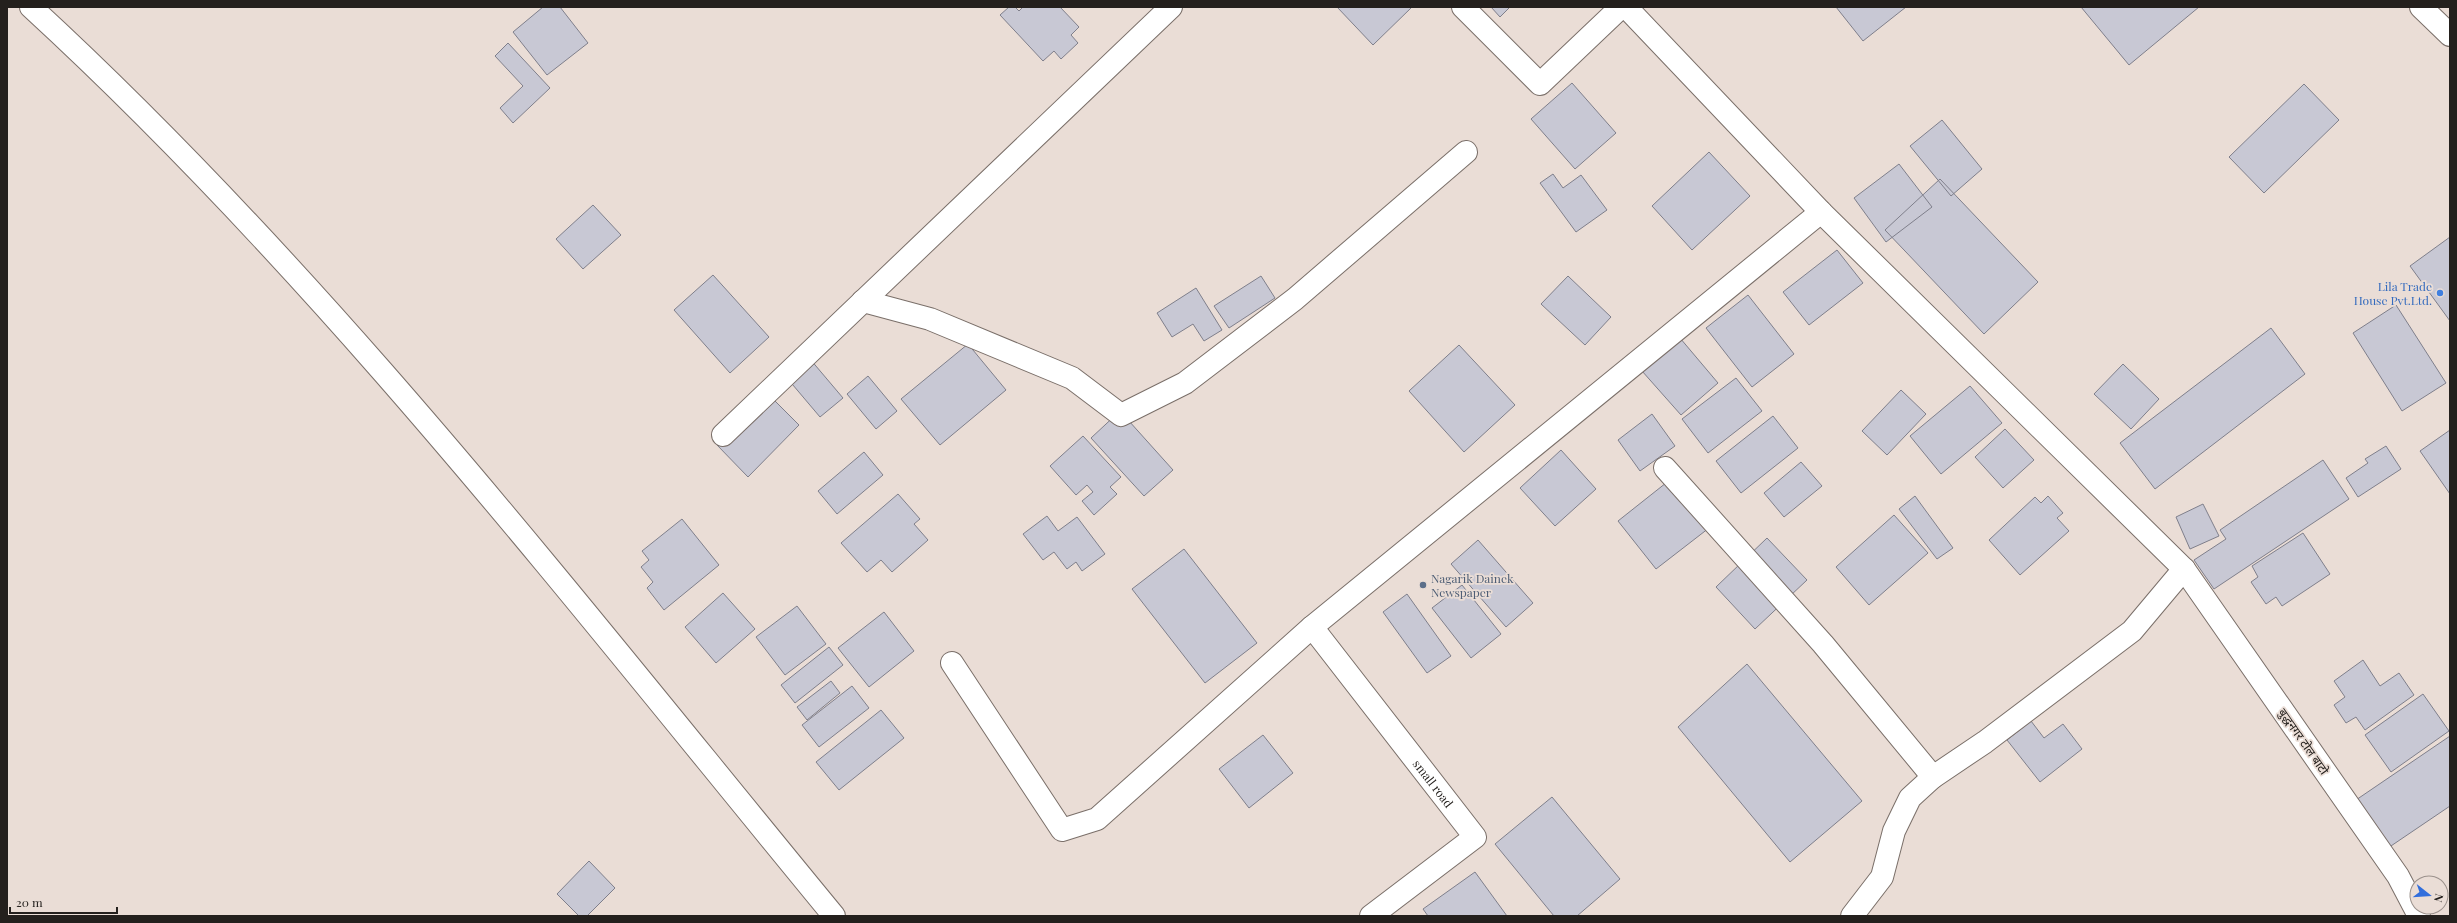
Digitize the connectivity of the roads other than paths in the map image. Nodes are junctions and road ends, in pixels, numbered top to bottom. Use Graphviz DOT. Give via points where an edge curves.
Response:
graph roads {
  1 [pos="31,7"];
  2 [pos="1171,7"];
  3 [pos="1463,7"];
  4 [pos="1621,7"];
  5 [pos="1626,7"];
  6 [pos="2420,7"];
  7 [pos="2450,35"];
  8 [pos="1466,152"];
  9 [pos="1821,212"];
  10 [pos="863,301"];
  11 [pos="723,435"];
  12 [pos="1665,468"];
  13 [pos="2184,569"];
  14 [pos="1312,627"];
  15 [pos="952,663"];
  16 [pos="1933,776"];
  17 [pos="834,916"];
  18 [pos="1371,916"];
  19 [pos="1852,916"];
  20 [pos="2419,916"];
  1 -- 17 [label="main road" via="107,76 282,258 443,440"];
  2 -- 10 [label="main road"];
  3 -- 4 [label="main road" via="1540,84"];
  5 -- 9 [label="main road, बुद्धनगर टोल बाटो"];
  6 -- 7 [label="main road"];
  8 -- 10 [label="main road" via="1295,299 1185,383 1121,415 1072,378 930,319"];
  9 -- 13 [label="main road, बुद्धनगर टोल बाटो"];
  9 -- 14 [label="main road"];
  10 -- 11 [label="main road"];
  12 -- 16 [label="main road" via="1823,644"];
  13 -- 16 [label="main road" via="2132,631 1985,742"];
  13 -- 20 [label="main road, बुद्धनगर टोल बाटो" via="2398,876"];
  14 -- 15 [label="main road" via="1097,819 1062,830"];
  14 -- 18 [label="main road, small road" via="1475,837"];
  16 -- 19 [label="main road" via="1910,798 1894,832 1882,877"];
}
